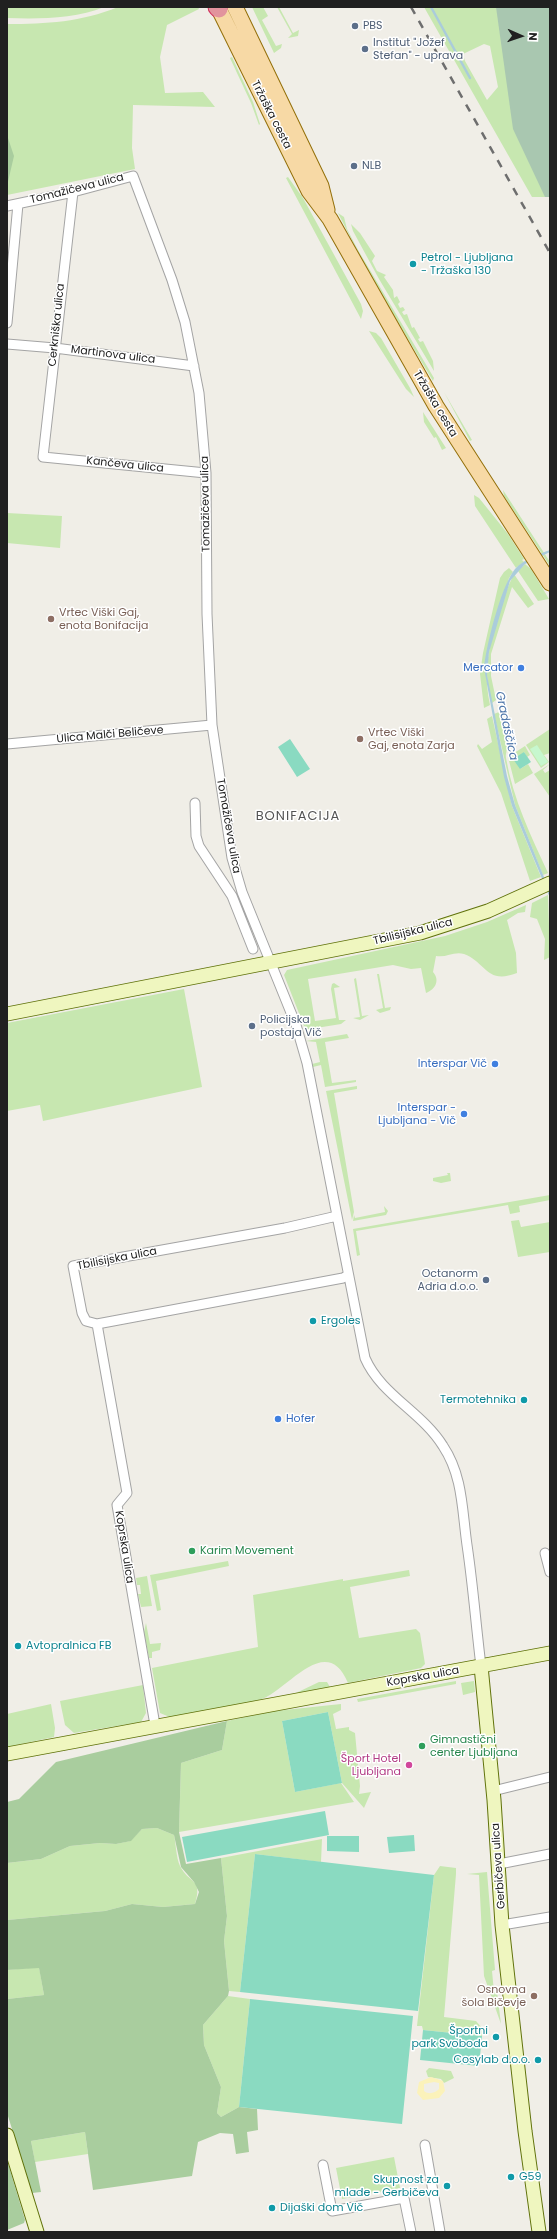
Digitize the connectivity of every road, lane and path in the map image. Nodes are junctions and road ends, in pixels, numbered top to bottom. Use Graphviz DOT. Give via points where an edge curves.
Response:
graph roads {
  1 [pos="227,8"];
  2 [pos="73,192"];
  3 [pos="18,204"];
  4 [pos="7,206"];
  5 [pos="7,323"];
  6 [pos="7,344"];
  7 [pos="54,348"];
  8 [pos="194,366"];
  9 [pos="43,457"];
  10 [pos="206,473"];
  11 [pos="550,582"];
  12 [pos="212,725"];
  13 [pos="7,744"];
  14 [pos="195,803"];
  15 [pos="545,886"];
  16 [pos="242,892"];
  17 [pos="232,896"];
  18 [pos="253,949"];
  19 [pos="271,963"];
  20 [pos="7,1014"];
  21 [pos="337,1216"];
  22 [pos="348,1275"];
  23 [pos="97,1324"];
  24 [pos="545,1553"];
  25 [pos="550,1572"];
  26 [pos="550,1653"];
  27 [pos="481,1666"];
  28 [pos="155,1725"];
  29 [pos="7,1754"];
  30 [pos="550,1777"];
  31 [pos="493,1791"];
  32 [pos="550,1854"];
  33 [pos="499,1864"];
  34 [pos="550,1917"];
  35 [pos="502,1925"];
  36 [pos="7,2135"];
  37 [pos="425,2145"];
  38 [pos="323,2165"];
  39 [pos="37,2232"];
  40 [pos="410,2232"];
  41 [pos="440,2232"];
  42 [pos="539,2232"];
  1 -- 11 [label="main road, Tržaška cesta" via="309,191 330,219 432,399"];
  2 -- 3 [label="street, Tomažičeva ulica"];
  2 -- 7 [label="street, Cerkniška ulica"];
  2 -- 8 [label="street, Tomažičeva ulica" via="133,176 172,280 185,322"];
  3 -- 4 [label="street, Tomažičeva ulica"];
  3 -- 5 [label="street"];
  6 -- 7 [label="street, Martinova ulica"];
  7 -- 8 [label="street, Martinova ulica"];
  7 -- 9 [label="street, Cerkniška ulica"];
  8 -- 10 [label="street, Tomažičeva ulica"];
  9 -- 10 [label="street, Kančeva ulica"];
  10 -- 12 [label="street, Tomažičeva ulica" via="207,614"];
  12 -- 13 [label="street, Ulica Malči Beličeve"];
  12 -- 16 [label="street, Tomažičeva ulica" via="232,858"];
  14 -- 17 [label="street" via="199,846"];
  15 -- 19 [label="street, Tbilisijska ulica" via="488,911 433,929"];
  16 -- 17 [label="street"];
  16 -- 19 [label="street, Tomažičeva ulica"];
  17 -- 18 [label="street"];
  19 -- 20 [label="street, Tbilisijska ulica"];
  19 -- 21 [label="street" via="296,1025 307,1063"];
  21 -- 22 [label="street"];
  21 -- 23 [label="street, Tbilisijska ulica" via="285,1228 73,1266 82,1313 86,1321"];
  22 -- 23 [label="street"];
  22 -- 27 [label="street, Gerbičeva ulica" via="368,1366 392,1394 435,1433 451,1458 463,1500"];
  23 -- 28 [label="street, Koprska ulica" via="127,1493 117,1505"];
  24 -- 25 [label="street"];
  26 -- 27 [label="street, Koprska ulica"];
  27 -- 28 [label="street, Koprska ulica"];
  27 -- 31 [label="street, Gerbičeva ulica"];
  28 -- 29 [label="street, Koprska ulica"];
  30 -- 31 [label="street"];
  31 -- 33 [label="street, Gerbičeva ulica"];
  32 -- 33 [label="street"];
  33 -- 35 [label="street, Gerbičeva ulica"];
  34 -- 35 [label="street"];
  35 -- 42 [label="street, Gerbičeva ulica"];
  36 -- 39 [label="street"];
  37 -- 41 [label="street"];
  38 -- 40 [label="street" via="332,2211 404,2198"];
}
